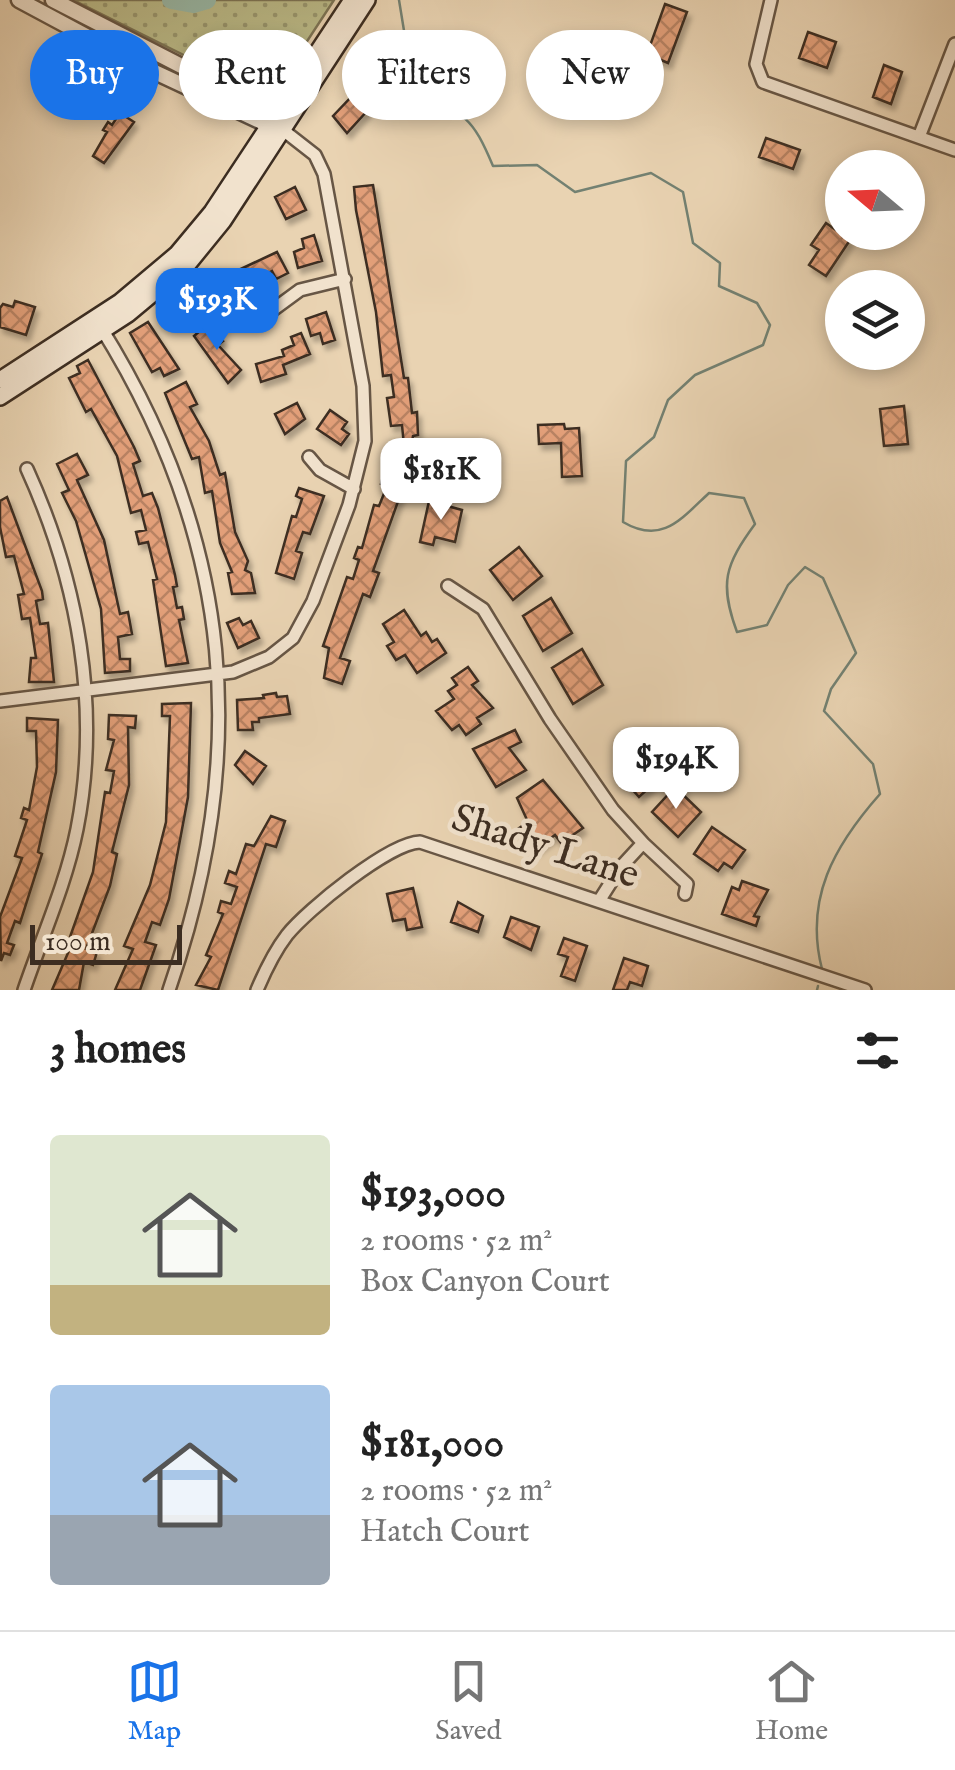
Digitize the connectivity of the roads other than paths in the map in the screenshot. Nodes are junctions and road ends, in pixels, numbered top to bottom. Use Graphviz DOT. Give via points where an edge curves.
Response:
graph roads {
  1 [pos="19,0"];
  2 [pos="52,0"];
  3 [pos="352,0"];
  4 [pos="367,0"];
  5 [pos="771,0"];
  6 [pos="955,44"];
  7 [pos="275,124"];
  8 [pos="918,137"];
  9 [pos="955,150"];
  10 [pos="345,279"];
  11 [pos="99,324"];
  12 [pos="255,324"];
  13 [pos="1,378"];
  14 [pos="20,384"];
  15 [pos="0,396"];
  16 [pos="309,456"];
  17 [pos="28,468"];
  18 [pos="354,488"];
  19 [pos="448,586"];
  20 [pos="217,676"];
  21 [pos="84,691"];
  22 [pos="0,701"];
  23 [pos="643,843"];
  24 [pos="685,894"];
  25 [pos="600,901"];
  26 [pos="24,990"];
  27 [pos="169,990"];
  28 [pos="257,990"];
  29 [pos="865,990"];
  1 -- 7 [label="street"];
  2 -- 7 [label="street"];
  3 -- 7 [label="main road"];
  4 -- 7 [label="main road"];
  5 -- 8 [label="street" via="756,64 762,82"];
  6 -- 8 [label="street"];
  7 -- 10 [label="street" via="320,164"];
  7 -- 11 [label="main road" via="197,254 168,284"];
  8 -- 9 [label="street"];
  10 -- 12 [label="street" via="300,290"];
  10 -- 18 [label="street" via="366,420"];
  11 -- 13 [label="main road"];
  11 -- 14 [label="main road"];
  11 -- 20 [label="street" via="146,404 182,491 202,554"];
  13 -- 14 [label="street"];
  14 -- 15 [label="main road"];
  16 -- 18 [label="street" via="320,470"];
  17 -- 21 [label="street" via="72,598"];
  18 -- 20 [label="street" via="293,638 269,657"];
  19 -- 23 [label="street" via="483,609 550,719"];
  20 -- 21 [label="street"];
  20 -- 27 [label="street" via="221,726 214,818"];
  21 -- 22 [label="street"];
  21 -- 26 [label="street" via="77,830"];
  23 -- 24 [label="street" via="688,884"];
  23 -- 25 [label="street"];
  25 -- 28 [label="street, Shady Lane" via="410,842 381,855 298,924"];
  25 -- 29 [label="street, Shady Lane"];
}
